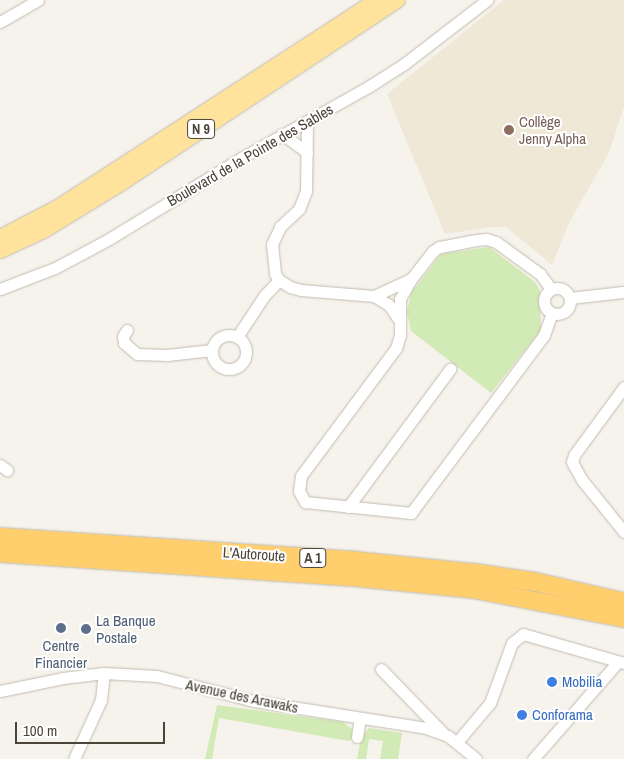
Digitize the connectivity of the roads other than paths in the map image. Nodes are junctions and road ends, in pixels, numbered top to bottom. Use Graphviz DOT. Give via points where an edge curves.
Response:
graph roads {
  1 [pos="38,0"];
  2 [pos="376,0"];
  3 [pos="397,0"];
  4 [pos="487,0"];
  5 [pos="0,22"];
  6 [pos="307,122"];
  7 [pos="282,134"];
  8 [pos="307,152"];
  9 [pos="0,237"];
  10 [pos="0,250"];
  11 [pos="411,279"];
  12 [pos="279,280"];
  13 [pos="0,289"];
  14 [pos="551,289"];
  15 [pos="624,289"];
  16 [pos="374,296"];
  17 [pos="570,298"];
  18 [pos="552,313"];
  19 [pos="399,320"];
  20 [pos="127,330"];
  21 [pos="237,337"];
  22 [pos="212,350"];
  23 [pos="450,369"];
  24 [pos="624,387"];
  25 [pos="348,508"];
  26 [pos="624,532"];
  27 [pos="0,537"];
  28 [pos="0,553"];
  29 [pos="624,602"];
  30 [pos="624,618"];
  31 [pos="621,662"];
  32 [pos="380,669"];
  33 [pos="104,673"];
  34 [pos="0,691"];
  35 [pos="360,719"];
  36 [pos="442,733"];
  37 [pos="357,737"];
  38 [pos="457,742"];
  39 [pos="74,759"];
  40 [pos="476,759"];
  41 [pos="533,759"];
  1 -- 5 [label="street"];
  2 -- 9 [label="main road, N 9" via="59,206"];
  3 -- 10 [label="main road, N 9" via="120,183 43,230"];
  4 -- 6 [label="street, Boulevard de la Pointe des Sables" via="404,64"];
  6 -- 7 [label="street, Boulevard de la Pointe des Sables"];
  6 -- 8 [label="street"];
  7 -- 8 [label="street"];
  7 -- 13 [label="street, Boulevard de la Pointe des Sables" via="109,239 55,268"];
  8 -- 12 [label="street" via="303,201 280,227 272,244 275,274"];
  11 -- 14 [label="street" via="428,255 439,247 486,239 496,242 540,274"];
  11 -- 16 [label="street"];
  11 -- 19 [label="street" via="400,298"];
  12 -- 16 [label="street" via="301,290"];
  12 -- 21 [label="street" via="264,296"];
  14 -- 17 [label="street" via="563,289"];
  14 -- 18 [label="street" via="545,295 544,304"];
  15 -- 17 [label="street"];
  16 -- 19 [label="street" via="389,305"];
  17 -- 18 [label="street" via="566,311"];
  18 -- 25 [label="street" via="544,335 411,513"];
  19 -- 25 [label="street" via="400,335 396,348 301,476 299,491 306,502"];
  20 -- 22 [label="street" via="123,336 124,343 137,354 167,355"];
  21 -- 22 [label="street" via="221,336"];
  21 -- 22 [label="street" via="246,350 240,365 229,369 218,365"];
  23 -- 25 [label="street"];
  24 -- 26 [label="street" via="572,462 582,480"];
  27 -- 29 [label="highway, L'Autoroute / A 1" via="328,559 476,573 536,582"];
  28 -- 30 [label="highway, L'Autoroute / A 1" via="473,589"];
  31 -- 38 [label="street" via="523,634 512,643 490,702"];
  31 -- 41 [label="street"];
  32 -- 36 [label="street"];
  33 -- 34 [label="street, Avenue des Arawaks"];
  33 -- 35 [label="street, Avenue des Arawaks" via="157,676 254,701"];
  33 -- 39 [label="street" via="101,700"];
  35 -- 36 [label="street, Avenue des Arawaks"];
  35 -- 37 [label="street"];
  36 -- 38 [label="street, Avenue des Arawaks"];
  38 -- 40 [label="street, Avenue des Arawaks"];
}
